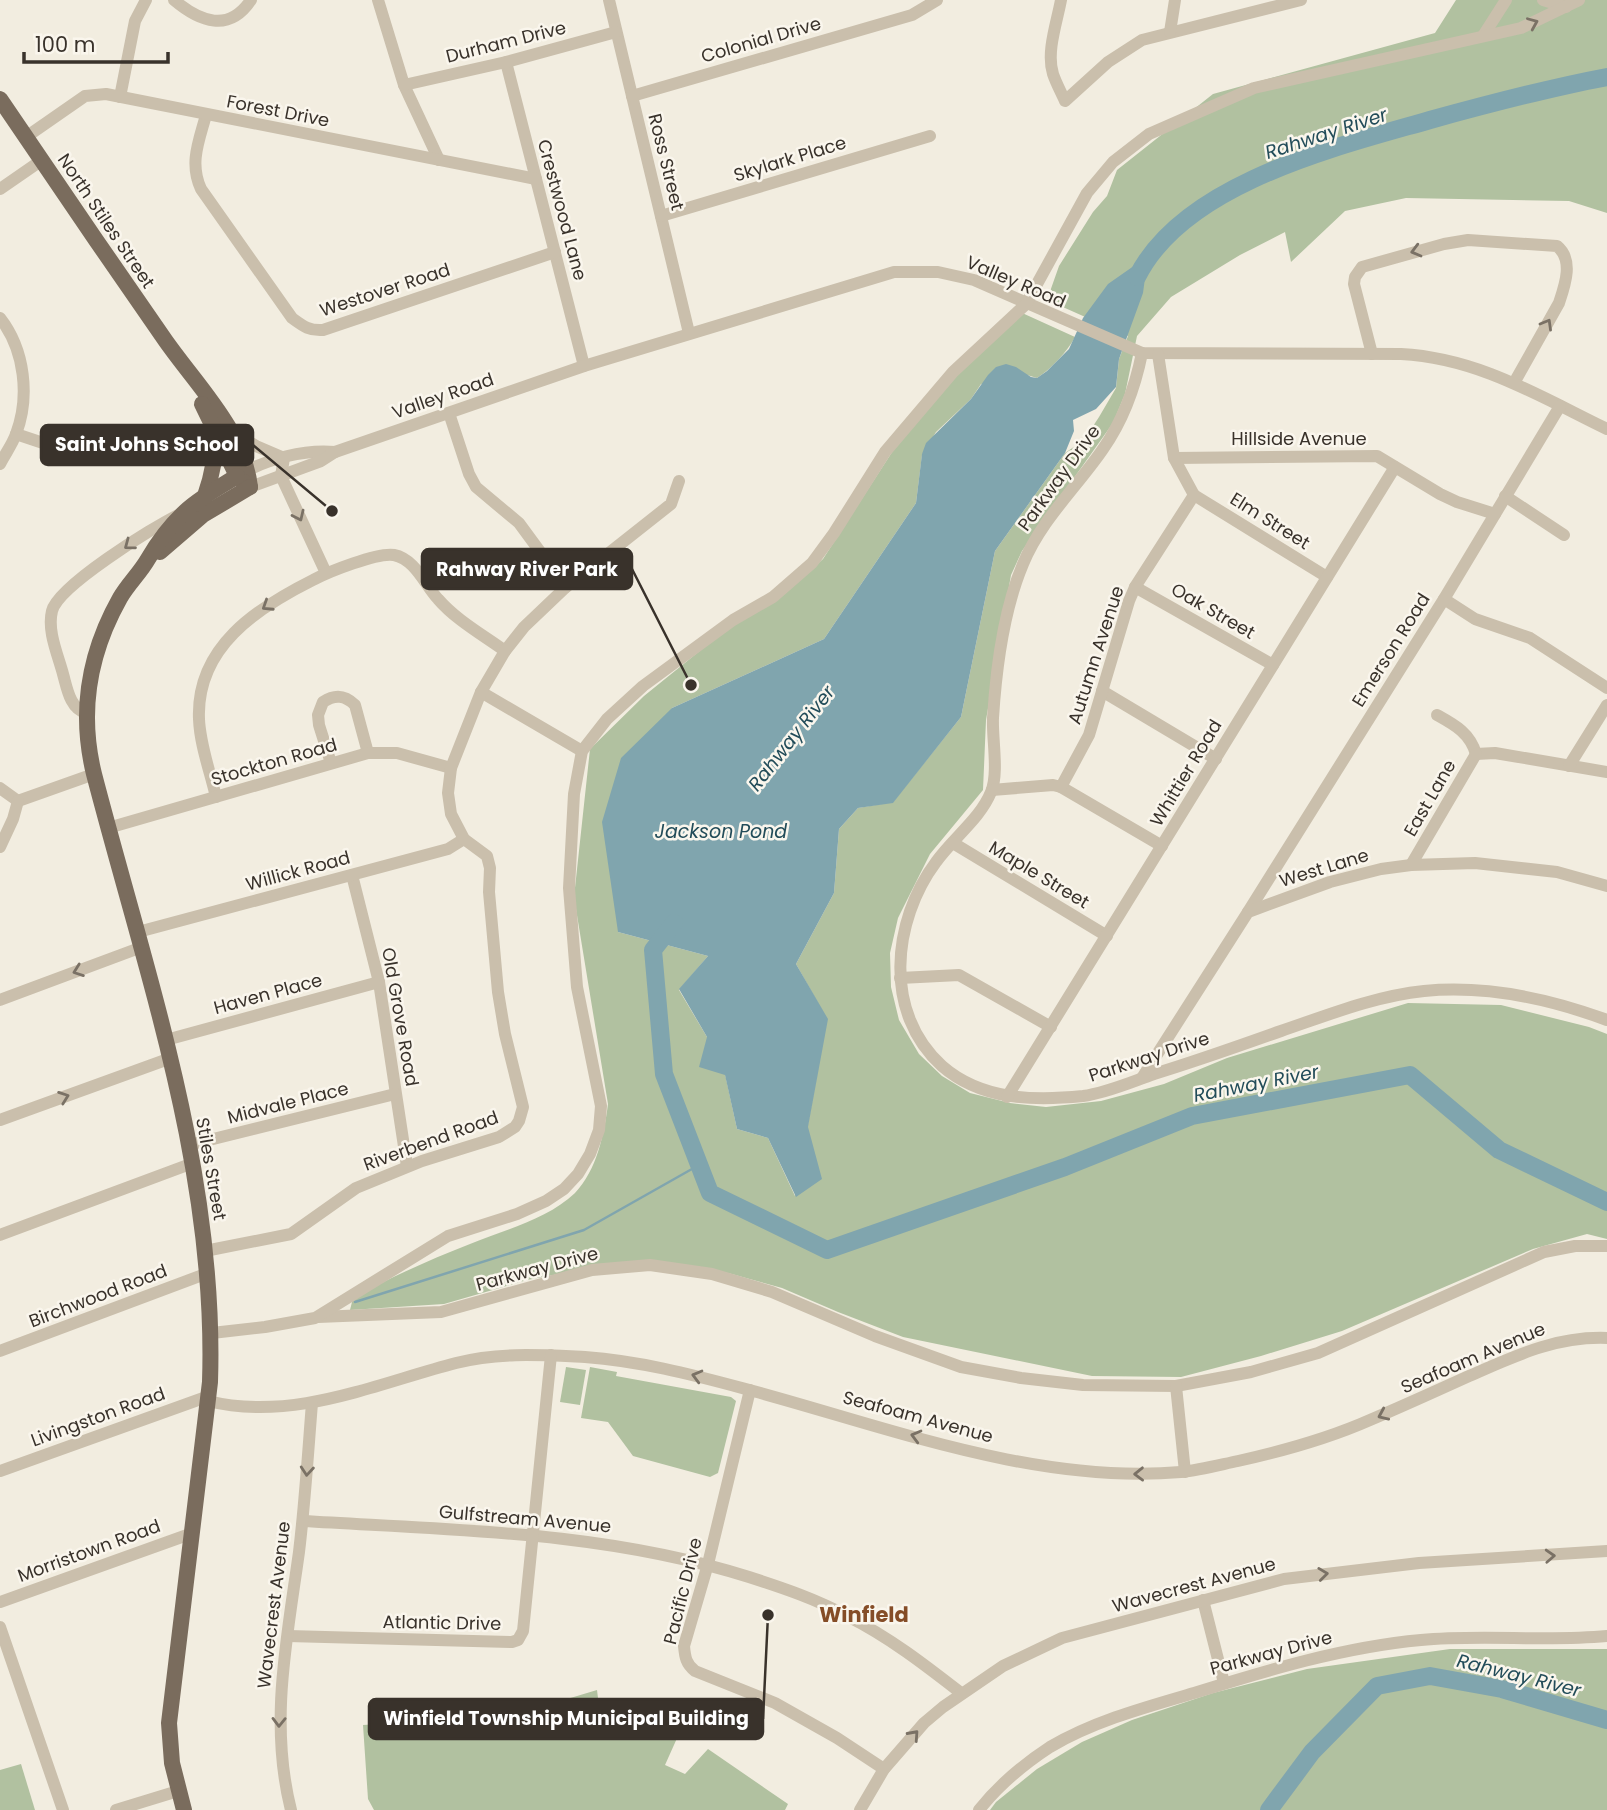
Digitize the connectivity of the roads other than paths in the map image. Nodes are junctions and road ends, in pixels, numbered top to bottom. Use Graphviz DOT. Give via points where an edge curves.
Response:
graph roads {
  1 [pos="146,0"];
  2 [pos="174,0"];
  3 [pos="251,0"];
  4 [pos="378,0"];
  5 [pos="608,0"];
  6 [pos="937,0"];
  7 [pos="1061,0"];
  8 [pos="1175,0"];
  9 [pos="1301,0"];
  10 [pos="1506,0"];
  11 [pos="1543,0"];
  12 [pos="1579,0"];
  13 [pos="1567,7"];
  14 [pos="616,32"];
  15 [pos="1170,32"];
  16 [pos="1483,36"];
  17 [pos="506,62"];
  18 [pos="404,85"];
  19 [pos="632,96"];
  20 [pos="120,97"];
  21 [pos="0,99"];
  22 [pos="206,115"];
  23 [pos="930,136"];
  24 [pos="26,137"];
  25 [pos="42,160"];
  26 [pos="439,160"];
  27 [pos="536,179"];
  28 [pos="0,190"];
  29 [pos="661,216"];
  30 [pos="555,252"];
  31 [pos="1026,304"];
  32 [pos="0,318"];
  33 [pos="689,333"];
  34 [pos="1137,351"];
  35 [pos="1372,354"];
  36 [pos="1158,355"];
  37 [pos="584,366"];
  38 [pos="1514,383"];
  39 [pos="1560,406"];
  40 [pos="449,413"];
  41 [pos="1607,429"];
  42 [pos="223,430"];
  43 [pos="16,434"];
  44 [pos="64,450"];
  45 [pos="335,452"];
  46 [pos="284,458"];
  47 [pos="1174,458"];
  48 [pos="0,464"];
  49 [pos="1395,467"];
  50 [pos="243,473"];
  51 [pos="281,477"];
  52 [pos="679,481"];
  53 [pos="250,487"];
  54 [pos="1194,495"];
  55 [pos="205,496"];
  56 [pos="1505,496"];
  57 [pos="187,510"];
  58 [pos="1495,514"];
  59 [pos="1564,535"];
  60 [pos="148,558"];
  61 [pos="326,573"];
  62 [pos="1327,578"];
  63 [pos="566,587"];
  64 [pos="1135,587"];
  65 [pos="1444,599"];
  66 [pos="505,651"];
  67 [pos="1273,665"];
  68 [pos="1607,688"];
  69 [pos="1102,691"];
  70 [pos="481,692"];
  71 [pos="1607,705"];
  72 [pos="86,713"];
  73 [pos="1437,715"];
  74 [pos="582,751"];
  75 [pos="368,752"];
  76 [pos="1476,754"];
  77 [pos="1216,759"];
  78 [pos="331,763"];
  79 [pos="1569,766"];
  80 [pos="451,768"];
  81 [pos="1607,772"];
  82 [pos="94,775"];
  83 [pos="1061,787"];
  84 [pos="0,788"];
  85 [pos="992,790"];
  86 [pos="216,797"];
  87 [pos="18,801"];
  88 [pos="108,828"];
  89 [pos="464,839"];
  90 [pos="953,843"];
  91 [pos="0,846"];
  92 [pos="1162,846"];
  93 [pos="1412,865"];
  94 [pos="352,875"];
  95 [pos="1607,886"];
  96 [pos="1248,912"];
  97 [pos="1107,936"];
  98 [pos="140,940"];
  99 [pos="900,978"];
  100 [pos="379,982"];
  101 [pos="0,1000"];
  102 [pos="1607,1020"];
  103 [pos="1051,1027"];
  104 [pos="166,1040"];
  105 [pos="171,1058"];
  106 [pos="1142,1078"];
  107 [pos="395,1094"];
  108 [pos="1007,1097"];
  109 [pos="0,1120"];
  110 [pos="189,1145"];
  111 [pos="192,1163"];
  112 [pos="407,1166"];
  113 [pos="0,1235"];
  114 [pos="1607,1246"];
  115 [pos="205,1251"];
  116 [pos="208,1273"];
  117 [pos="314,1318"];
  118 [pos="212,1333"];
  119 [pos="1607,1338"];
  120 [pos="0,1351"];
  121 [pos="551,1355"];
  122 [pos="1176,1386"];
  123 [pos="750,1390"];
  124 [pos="208,1399"];
  125 [pos="312,1403"];
  126 [pos="0,1471"];
  127 [pos="1185,1472"];
  128 [pos="303,1521"];
  129 [pos="190,1534"];
  130 [pos="534,1534"];
  131 [pos="1607,1551"];
  132 [pos="708,1564"];
  133 [pos="1203,1600"];
  134 [pos="0,1602"];
  135 [pos="0,1627"];
  136 [pos="288,1636"];
  137 [pos="1607,1636"];
  138 [pos="1224,1683"];
  139 [pos="961,1693"];
  140 [pos="884,1769"];
  141 [pos="178,1791"];
  142 [pos="63,1810"];
  143 [pos="116,1810"];
  144 [pos="184,1810"];
  145 [pos="290,1810"];
  146 [pos="860,1810"];
  147 [pos="979,1810"];
  1 -- 20 [label="street" via="135,21"];
  2 -- 3 [label="street" via="191,13 215,21 238,16"];
  4 -- 18 [label="street"];
  5 -- 14 [label="street, Ross Street"];
  6 -- 19 [label="street, Colonial Drive" via="912,15"];
  7 -- 15 [label="street" via="1051,65 1065,101 1125,50"];
  8 -- 15 [label="street"];
  9 -- 15 [label="street"];
  10 -- 16 [label="street"];
  11 -- 13 [label="street"];
  12 -- 13 [label="street"];
  16 -- 13 [label="street, one-way" via="1521,28"];
  14 -- 17 [label="street, Durham Drive"];
  14 -- 19 [label="street, Ross Street"];
  16 -- 31 [label="street" via="1254,89 1149,134 1113,162 1087,193"];
  17 -- 18 [label="street, Durham Drive"];
  17 -- 27 [label="street, Crestwood Lane"];
  18 -- 26 [label="street"];
  19 -- 29 [label="street, Ross Street"];
  20 -- 22 [label="street, Forest Drive"];
  20 -- 24 [label="street, Forest Drive" via="85,96"];
  21 -- 24 [label="main road, North Stiles Street"];
  22 -- 26 [label="street, Forest Drive"];
  22 -- 30 [label="street, Westover Road" via="194,162 201,189 292,318 305,328 323,330"];
  23 -- 29 [label="street, Skylark Place"];
  24 -- 25 [label="main road, North Stiles Street"];
  25 -- 28 [label="street"];
  25 -- 42 [label="main road, North Stiles Street"];
  26 -- 27 [label="street, Forest Drive"];
  27 -- 30 [label="street, Crestwood Lane"];
  29 -- 33 [label="street, Ross Street"];
  30 -- 37 [label="street, Crestwood Lane"];
  31 -- 33 [label="street, Valley Road" via="956,275 894,272"];
  31 -- 34 [label="street, Valley Road"];
  31 -- 74 [label="street" via="953,372 885,452 812,563 773,597 733,620 643,686 607,719"];
  32 -- 43 [label="street" via="18,352 24,381"];
  33 -- 37 [label="street, Valley Road"];
  34 -- 36 [label="street, Valley Road"];
  34 -- 85 [label="street, Parkway Drive" via="1133,394 1117,428 1047,522 1022,565 1000,653"];
  35 -- 36 [label="street, Valley Road"];
  35 -- 38 [label="street, Valley Road" via="1444,359"];
  38 -- 35 [label="street, one-way" via="1561,296 1567,260 1557,246 1468,240 1362,267 1354,284"];
  36 -- 47 [label="street"];
  37 -- 40 [label="street, Valley Road"];
  38 -- 39 [label="street, Valley Road"];
  39 -- 41 [label="street, Valley Road"];
  39 -- 56 [label="street, Emerson Road"];
  40 -- 45 [label="street, Valley Road"];
  40 -- 63 [label="street" via="476,487 519,523"];
  42 -- 46 [label="street"];
  42 -- 50 [label="main road, North Stiles Street"];
  42 -- 55 [label="main road"];
  43 -- 44 [label="street"];
  43 -- 48 [label="street"];
  45 -- 46 [label="street, Valley Road" via="321,450"];
  45 -- 51 [label="street, Valley Road"];
  46 -- 50 [label="street, Valley Road"];
  46 -- 51 [label="street"];
  47 -- 49 [label="street, Hillside Avenue" via="1365,455 1377,456"];
  47 -- 54 [label="street"];
  49 -- 58 [label="street, Hillside Avenue" via="1457,502"];
  49 -- 62 [label="street, Whittier Road"];
  50 -- 53 [label="main road, North Stiles Street"];
  50 -- 55 [label="main road, Stiles Street"];
  51 -- 53 [label="street, Valley Road"];
  51 -- 61 [label="street, one-way"];
  52 -- 63 [label="street, Riverbend Road" via="671,504"];
  53 -- 60 [label="main road, Stiles Street" via="203,515"];
  54 -- 62 [label="street, Elm Street"];
  54 -- 64 [label="street, Autumn Avenue"];
  55 -- 57 [label="main road, Stiles Street"];
  56 -- 58 [label="street, Emerson Road"];
  56 -- 59 [label="street"];
  57 -- 60 [label="main road, Stiles Street"];
  57 -- 72 [label="street, one-way" via="147,531 52,608 52,636 69,696 78,710"];
  58 -- 65 [label="street, Emerson Road"];
  60 -- 72 [label="main road, Stiles Street" via="121,596 103,633 92,663"];
  61 -- 66 [label="street" via="381,555 401,557 446,608"];
  61 -- 86 [label="street, one-way" via="266,606 236,630 212,659 203,682 199,719"];
  62 -- 67 [label="street, Whittier Road"];
  63 -- 66 [label="street, Riverbend Road"];
  64 -- 67 [label="street, Oak Street"];
  64 -- 69 [label="street, Autumn Avenue"];
  65 -- 68 [label="street" via="1475,619 1530,638"];
  65 -- 96 [label="street, Emerson Road"];
  66 -- 70 [label="street, Riverbend Road"];
  67 -- 77 [label="street, Whittier Road"];
  69 -- 77 [label="street"];
  69 -- 83 [label="street, Autumn Avenue" via="1085,746"];
  70 -- 74 [label="street"];
  70 -- 80 [label="street, Riverbend Road"];
  71 -- 79 [label="street"];
  72 -- 82 [label="main road, Stiles Street"];
  73 -- 76 [label="street" via="1472,741"];
  74 -- 117 [label="street" via="573,806 569,888 578,987 601,1106 590,1154 564,1189 546,1201 447,1236"];
  75 -- 78 [label="street, Stockton Road"];
  75 -- 78 [label="street" via="355,705 335,696 323,702 318,715"];
  75 -- 80 [label="street, Stockton Road" via="397,753"];
  76 -- 79 [label="street, East Lane" via="1495,752"];
  76 -- 93 [label="street, East Lane"];
  77 -- 92 [label="street, Whittier Road"];
  78 -- 86 [label="street, Stockton Road"];
  79 -- 81 [label="street, East Lane"];
  80 -- 89 [label="street, Riverbend Road" via="451,814"];
  82 -- 87 [label="street"];
  82 -- 88 [label="main road, Stiles Street"];
  83 -- 85 [label="street"];
  83 -- 92 [label="street"];
  84 -- 87 [label="street"];
  85 -- 90 [label="street, Parkway Drive"];
  86 -- 88 [label="street, Stockton Road"];
  87 -- 91 [label="street"];
  88 -- 98 [label="main road, Stiles Street"];
  89 -- 94 [label="street, Willick Road" via="448,849"];
  89 -- 112 [label="street, Riverbend Road" via="486,856 490,868 498,992 522,1114 515,1127 499,1137"];
  90 -- 97 [label="street, Maple Street"];
  90 -- 99 [label="street, Parkway Drive" via="934,864 914,902 904,932"];
  92 -- 97 [label="street, Whittier Road"];
  93 -- 95 [label="street, West Lane" via="1475,863 1557,872"];
  93 -- 96 [label="street, West Lane" via="1330,882"];
  94 -- 98 [label="street, Willick Road"];
  94 -- 100 [label="street, Old Grove Road"];
  96 -- 106 [label="street"];
  97 -- 103 [label="street, Whittier Road"];
  98 -- 101 [label="street, Willick Road, one-way"];
  98 -- 104 [label="main road, Stiles Street"];
  99 -- 103 [label="street" via="959,975"];
  99 -- 108 [label="street, Parkway Drive" via="910,1021 930,1055 962,1080"];
  100 -- 104 [label="street, Haven Place"];
  100 -- 107 [label="street, Old Grove Road"];
  102 -- 106 [label="street, Parkway Drive" via="1568,1006 1493,992 1424,991 1353,1006"];
  103 -- 108 [label="street, Whittier Road"];
  104 -- 105 [label="main road, Stiles Street"];
  109 -- 105 [label="street, one-way"];
  105 -- 110 [label="main road, Stiles Street"];
  106 -- 108 [label="street, Parkway Drive" via="1087,1095"];
  107 -- 110 [label="street, Midvale Place"];
  107 -- 112 [label="street, Old Grove Road"];
  110 -- 111 [label="main road, Stiles Street"];
  111 -- 113 [label="street"];
  111 -- 115 [label="main road, Stiles Street"];
  112 -- 115 [label="street, Riverbend Road" via="356,1188 291,1234"];
  114 -- 122 [label="street, Parkway Drive" via="1544,1252 1318,1353"];
  115 -- 116 [label="main road, Stiles Street"];
  116 -- 118 [label="main road, Stiles Street"];
  116 -- 120 [label="street, Birchwood Road"];
  117 -- 118 [label="street"];
  117 -- 122 [label="street, Parkway Drive" via="441,1312 592,1270 650,1265 763,1289 961,1367 1083,1385"];
  118 -- 124 [label="main road, Stiles Street"];
  119 -- 127 [label="street, Seafoam Avenue, one-way" via="1574,1338 1538,1346 1350,1429 1291,1449"];
  123 -- 121 [label="street, Seafoam Avenue, one-way" via="664,1367"];
  121 -- 125 [label="street, Seafoam Avenue" via="488,1356"];
  121 -- 130 [label="street, Atlantic Drive"];
  122 -- 127 [label="street"];
  127 -- 123 [label="street, Seafoam Avenue, one-way" via="1105,1474 1042,1465 969,1450"];
  123 -- 132 [label="street, Pacific Drive"];
  124 -- 125 [label="street, Seafoam Avenue" via="231,1407"];
  124 -- 126 [label="street, Livingston Road"];
  124 -- 129 [label="main road, Stiles Street"];
  125 -- 128 [label="street, Wavecrest Avenue, one-way"];
  128 -- 130 [label="street, Gulfstream Avenue"];
  128 -- 136 [label="street, Wavecrest Avenue"];
  129 -- 134 [label="street, Morristown Road"];
  129 -- 141 [label="main road, Stiles Street" via="169,1723"];
  130 -- 132 [label="street, Gulfstream Avenue"];
  130 -- 136 [label="street, Atlantic Drive" via="523,1630 517,1640"];
  133 -- 131 [label="street, Wavecrest Avenue, one-way" via="1284,1579 1333,1573"];
  132 -- 139 [label="street, Gulfstream Avenue" via="846,1615 912,1655"];
  132 -- 140 [label="street, Pacific Drive" via="684,1646 689,1666 785,1709"];
  133 -- 138 [label="street"];
  133 -- 139 [label="street, Wavecrest Avenue" via="1062,1638 1003,1666"];
  135 -- 142 [label="street"];
  136 -- 145 [label="street, Wavecrest Avenue, one-way" via="279,1721"];
  137 -- 138 [label="street, Parkway Drive" via="1423,1639 1338,1653"];
  138 -- 147 [label="street, Parkway Drive" via="1136,1710 1052,1746"];
  140 -- 139 [label="street, Wavecrest Avenue, one-way" via="924,1723"];
  140 -- 146 [label="street, Wavecrest Avenue"];
  141 -- 143 [label="street"];
  141 -- 144 [label="main road, Stiles Street"];
}
